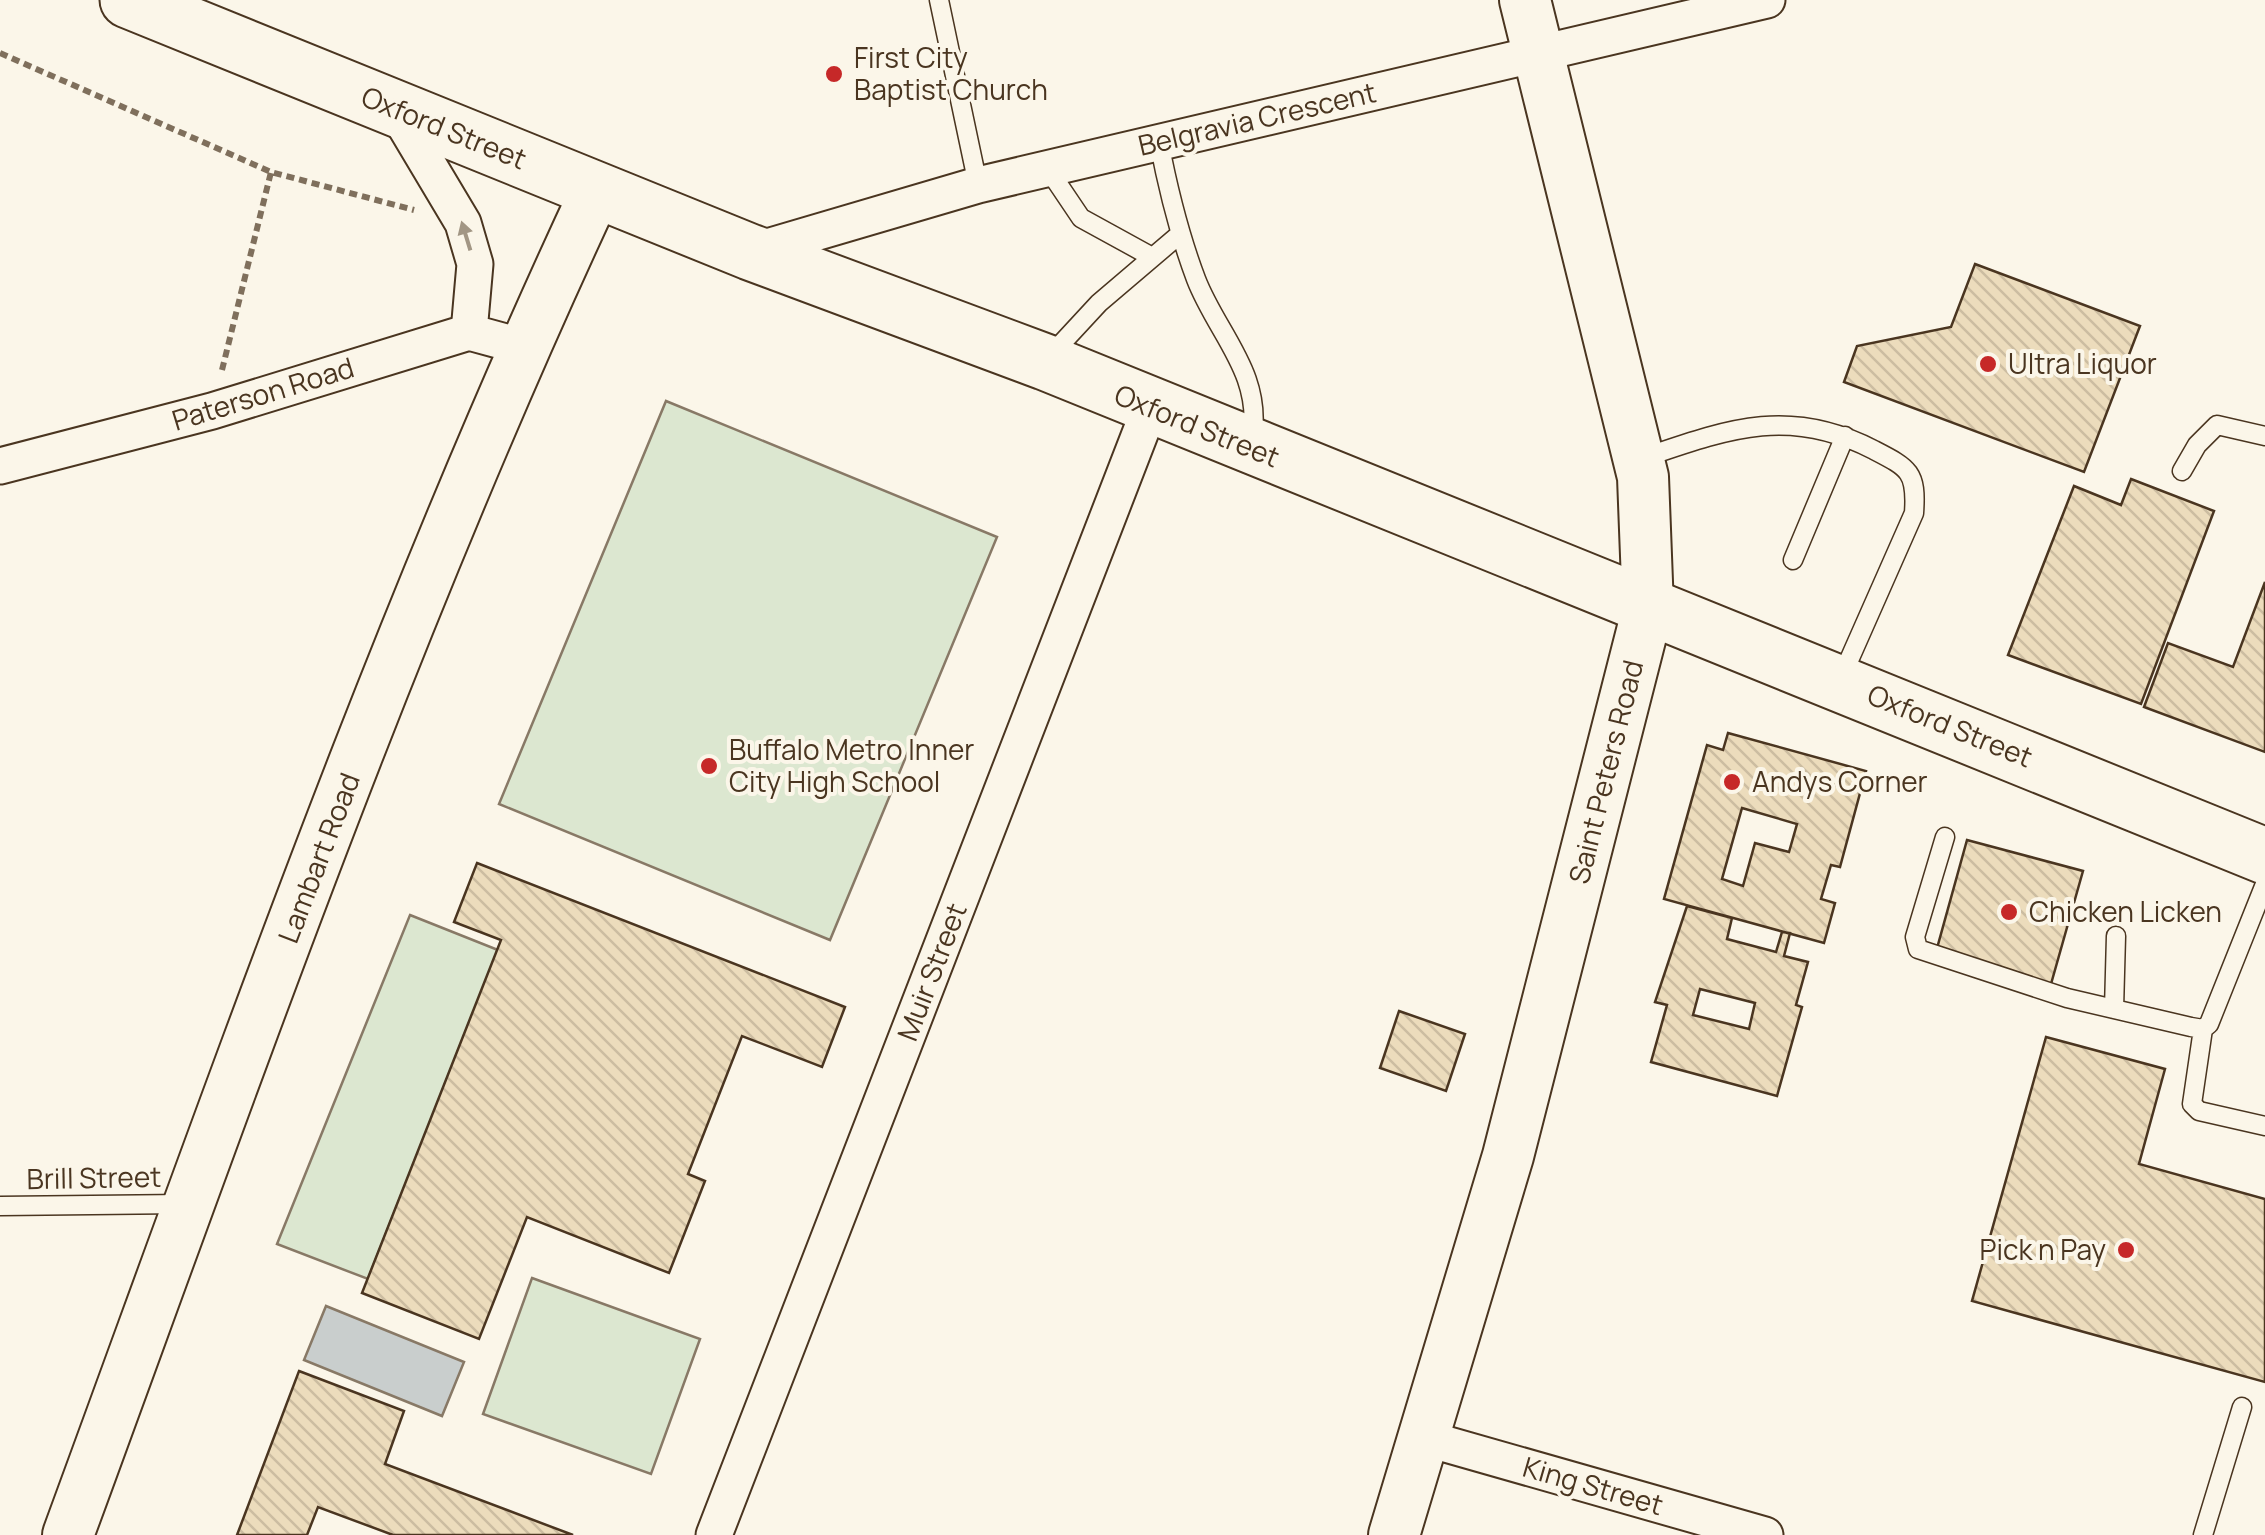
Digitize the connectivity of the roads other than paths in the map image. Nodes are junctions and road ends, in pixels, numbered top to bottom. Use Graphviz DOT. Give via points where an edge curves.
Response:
graph roads {
  1 [pos="128,0"];
  2 [pos="939,0"];
  3 [pos="1525,0"];
  4 [pos="1767,0"];
  5 [pos="1535,52"];
  6 [pos="392,105"];
  7 [pos="1160,142"];
  8 [pos="1048,169"];
  9 [pos="978,185"];
  10 [pos="596,190"];
  11 [pos="1180,234"];
  12 [pos="750,252"];
  13 [pos="1152,257"];
  14 [pos="469,332"];
  15 [pos="524,347"];
  16 [pos="1045,362"];
  17 [pos="1150,408"];
  18 [pos="1845,436"];
  19 [pos="2265,436"];
  20 [pos="1250,449"];
  21 [pos="1639,459"];
  22 [pos="0,466"];
  23 [pos="2182,471"];
  24 [pos="1793,560"];
  25 [pos="1648,608"];
  26 [pos="1840,681"];
  27 [pos="1945,837"];
  28 [pos="2264,860"];
  29 [pos="2116,936"];
  30 [pos="2114,1009"];
  31 [pos="2203,1029"];
  32 [pos="2265,1126"];
  33 [pos="189,1204"];
  34 [pos="0,1206"];
  35 [pos="2242,1406"];
  36 [pos="1420,1437"];
  37 [pos="1713,1528"];
  38 [pos="68,1535"];
  39 [pos="714,1535"];
  40 [pos="1394,1535"];
  41 [pos="1765,1535"];
  42 [pos="2203,1535"];
  1 -- 6 [label="main road, Oxford Street"];
  2 -- 9 [label="lane"];
  3 -- 5 [label="street, Saint Peters Road"];
  4 -- 5 [label="street, Belgravia Crescent"];
  5 -- 7 [label="street, Belgravia Crescent"];
  5 -- 21 [label="street, Saint Peters Road"];
  6 -- 10 [label="main road, Oxford Street"];
  14 -- 6 [label="street, one-way" via="474,264 463,223"];
  7 -- 8 [label="street, Belgravia Crescent"];
  7 -- 11 [label="lane"];
  8 -- 9 [label="street, Belgravia Crescent"];
  8 -- 13 [label="lane" via="1080,218"];
  9 -- 12 [label="street, Belgravia Crescent"];
  10 -- 12 [label="main road, Oxford Street"];
  10 -- 15 [label="street, Lambart Road"];
  11 -- 13 [label="lane"];
  11 -- 20 [label="lane" via="1198,284 1248,378"];
  12 -- 16 [label="main road, Oxford Street"];
  13 -- 16 [label="lane"];
  14 -- 15 [label="street"];
  14 -- 22 [label="street, Paterson Road" via="212,411"];
  15 -- 33 [label="street, Lambart Road" via="413,609"];
  16 -- 17 [label="main road, Oxford Street"];
  17 -- 20 [label="main road, Oxford Street"];
  17 -- 39 [label="street, Muir Street"];
  18 -- 21 [label="lane" via="1796,423 1754,426"];
  18 -- 24 [label="lane"];
  18 -- 26 [label="lane" via="1906,468 1916,484 1914,513"];
  19 -- 23 [label="lane" via="2218,425"];
  20 -- 25 [label="main road, Oxford Street"];
  21 -- 25 [label="street, Saint Peters Road"];
  25 -- 26 [label="main road, Oxford Street"];
  25 -- 36 [label="street, Saint Peters Road" via="1508,1156"];
  26 -- 28 [label="main road, Oxford Street"];
  27 -- 30 [label="lane" via="1915,938 1918,949"];
  28 -- 31 [label="lane" via="2220,1000"];
  29 -- 30 [label="lane"];
  30 -- 31 [label="lane"];
  31 -- 32 [label="lane" via="2192,1104 2199,1112"];
  33 -- 34 [label="lane, Brill Street"];
  33 -- 38 [label="street, Lambart Road"];
  35 -- 42 [label="lane"];
  36 -- 37 [label="street, King Street"];
  36 -- 40 [label="street, Saint Peters Road"];
  37 -- 41 [label="street, King Street"];
}
